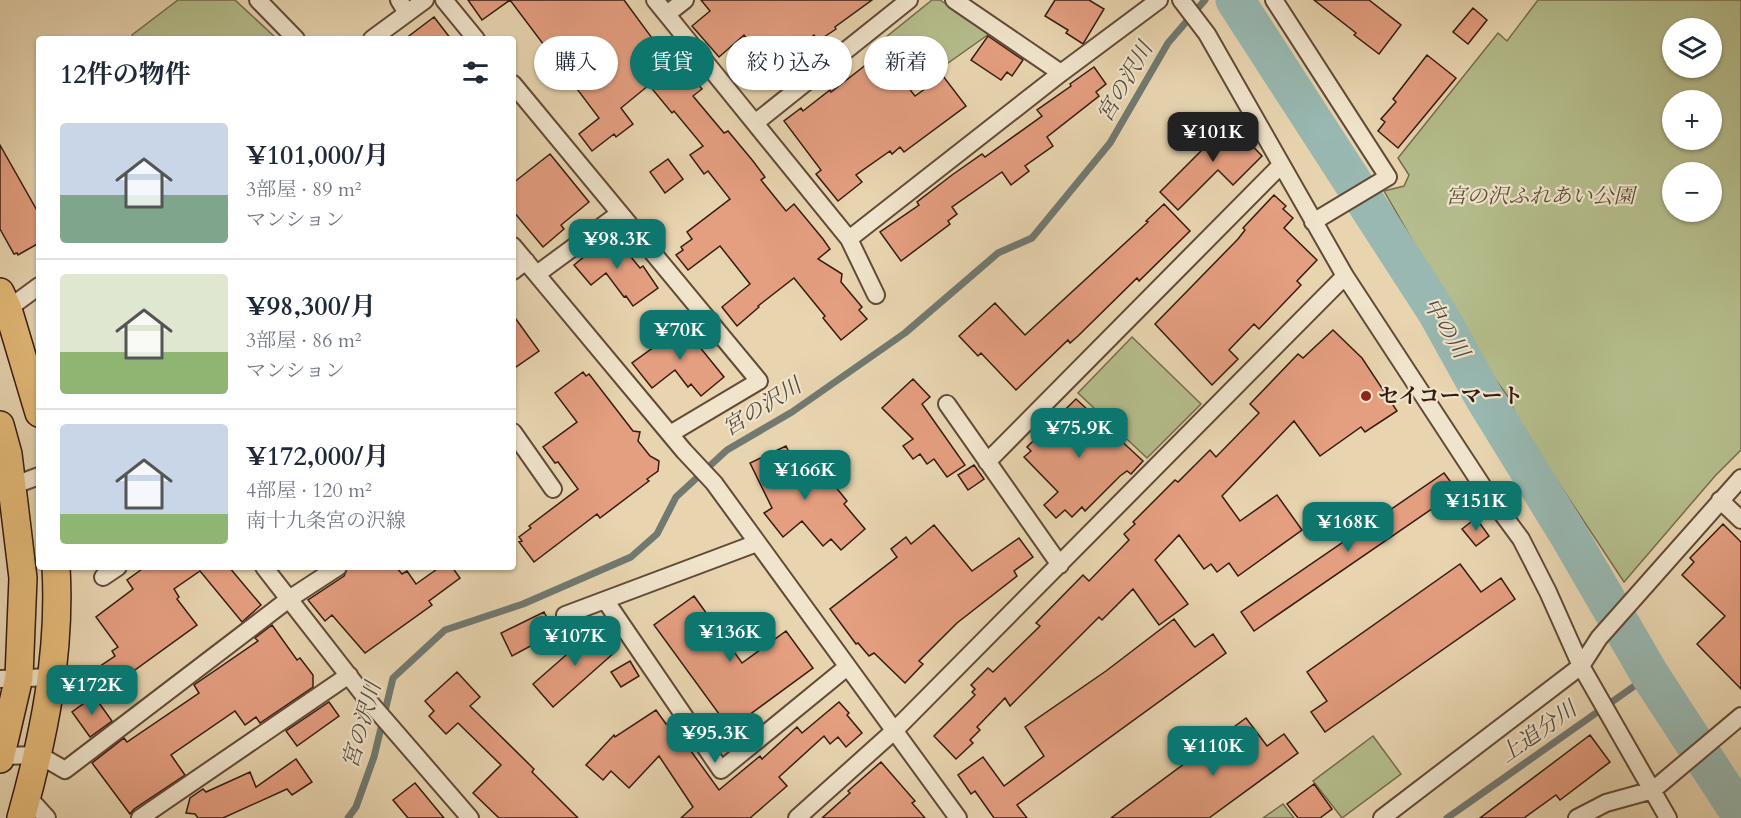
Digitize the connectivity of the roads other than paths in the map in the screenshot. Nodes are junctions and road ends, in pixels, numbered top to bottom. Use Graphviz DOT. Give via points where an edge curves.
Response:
graph roads {
  1 [pos="258,0"];
  2 [pos="425,0"];
  3 [pos="444,0"];
  4 [pos="655,0"];
  5 [pos="685,0"];
  6 [pos="909,0"];
  7 [pos="954,0"];
  8 [pos="1159,0"];
  9 [pos="1182,0"];
  10 [pos="1274,0"];
  11 [pos="404,6"];
  12 [pos="667,14"];
  13 [pos="293,36"];
  14 [pos="375,36"];
  15 [pos="474,36"];
  16 [pos="1061,73"];
  17 [pos="516,88"];
  18 [pos="755,123"];
  19 [pos="1281,165"];
  20 [pos="620,213"];
  21 [pos="1313,222"];
  22 [pos="849,239"];
  23 [pos="516,251"];
  24 [pos="526,269"];
  25 [pos="1345,276"];
  26 [pos="36,288"];
  27 [pos="876,295"];
  28 [pos="3,305"];
  29 [pos="36,404"];
  30 [pos="947,404"];
  31 [pos="0,425"];
  32 [pos="670,434"];
  33 [pos="516,436"];
  34 [pos="987,462"];
  35 [pos="36,477"];
  36 [pos="1741,478"];
  37 [pos="553,489"];
  38 [pos="6,491"];
  39 [pos="1720,500"];
  40 [pos="1741,520"];
  41 [pos="757,543"];
  42 [pos="1060,565"];
  43 [pos="56,570"];
  44 [pos="114,570"];
  45 [pos="266,570"];
  46 [pos="333,570"];
  47 [pos="103,577"];
  48 [pos="289,599"];
  49 [pos="606,600"];
  50 [pos="565,615"];
  51 [pos="1581,666"];
  52 [pos="848,667"];
  53 [pos="349,675"];
  54 [pos="53,677"];
  55 [pos="10,678"];
  56 [pos="1741,716"];
  57 [pos="894,731"];
  58 [pos="39,755"];
  59 [pos="0,757"];
  60 [pos="1653,790"];
  61 [pos="24,807"];
  62 [pos="1580,817"];
  63 [pos="47,818"];
  64 [pos="140,818"];
  65 [pos="470,818"];
  66 [pos="796,818"];
  67 [pos="958,818"];
  68 [pos="1382,818"];
  69 [pos="1668,818"];
  1 -- 13 [label="street"];
  2 -- 11 [label="street"];
  3 -- 15 [label="street"];
  4 -- 12 [label="street"];
  5 -- 12 [label="street"];
  6 -- 18 [label="street"];
  7 -- 16 [label="street"];
  8 -- 16 [label="street"];
  9 -- 19 [label="street" via="1207,34"];
  10 -- 21 [label="street" via="1388,177"];
  11 -- 14 [label="street"];
  12 -- 18 [label="street"];
  16 -- 22 [label="street"];
  17 -- 20 [label="street"];
  18 -- 22 [label="street"];
  19 -- 21 [label="street"];
  19 -- 34 [label="street"];
  20 -- 24 [label="street"];
  20 -- 32 [label="street" via="759,381"];
  21 -- 25 [label="street"];
  22 -- 27 [label="street"];
  23 -- 24 [label="street"];
  24 -- 32 [label="street"];
  25 -- 42 [label="street"];
  25 -- 51 [label="street" via="1486,493 1521,539"];
  26 -- 28 [label="street"];
  28 -- 29 [label="main road"];
  30 -- 34 [label="street"];
  31 -- 38 [label="main road" via="8,454"];
  32 -- 41 [label="street" via="714,483"];
  33 -- 37 [label="street"];
  34 -- 42 [label="street"];
  35 -- 38 [label="street"];
  36 -- 39 [label="street"];
  38 -- 55 [label="main road" via="23,578"];
  39 -- 40 [label="street"];
  39 -- 51 [label="street" via="1599,638"];
  41 -- 49 [label="street"];
  41 -- 52 [label="street"];
  42 -- 57 [label="street"];
  43 -- 54 [label="main road"];
  44 -- 47 [label="street"];
  45 -- 48 [label="street"];
  46 -- 48 [label="street"];
  48 -- 53 [label="street"];
  48 -- 58 [label="street" via="65,770"];
  49 -- 50 [label="street"];
  49 -- 52 [label="street" via="721,770"];
  51 -- 60 [label="street"];
  51 -- 68 [label="street"];
  52 -- 57 [label="street"];
  53 -- 64 [label="street"];
  53 -- 65 [label="street"];
  54 -- 55 [label="street"];
  54 -- 58 [label="main road"];
  55 -- 59 [label="main road"];
  56 -- 60 [label="street"];
  57 -- 66 [label="street"];
  57 -- 67 [label="street"];
  58 -- 59 [label="street"];
  58 -- 61 [label="main road"];
  60 -- 62 [label="street" via="1606,803"];
  60 -- 69 [label="street"];
  61 -- 63 [label="street"];
}
